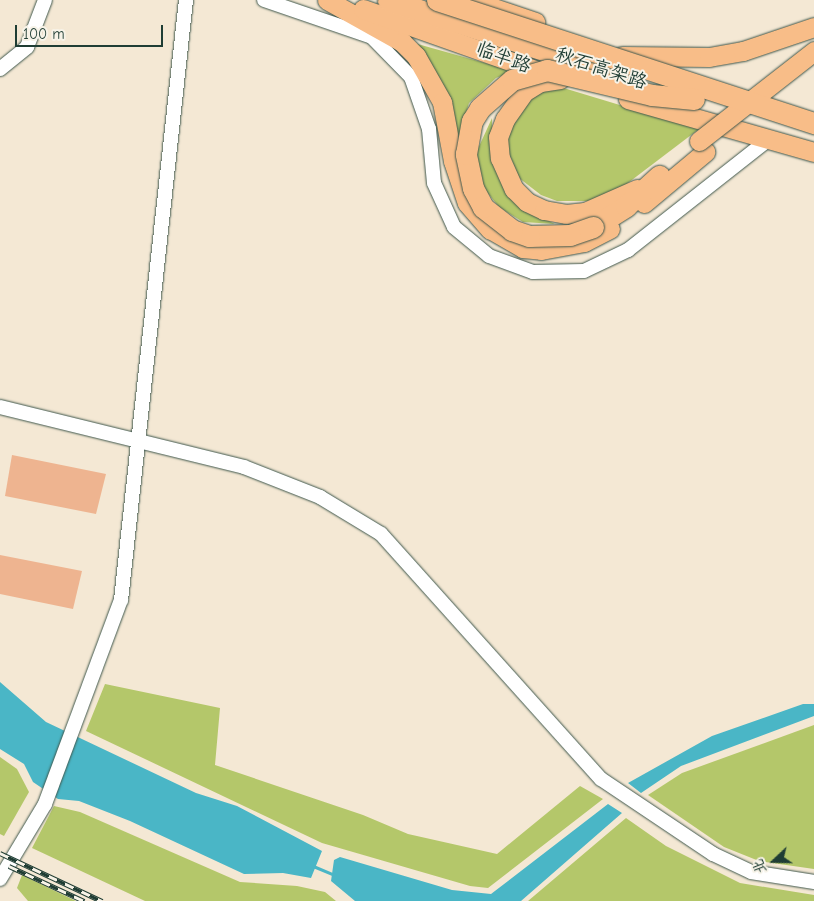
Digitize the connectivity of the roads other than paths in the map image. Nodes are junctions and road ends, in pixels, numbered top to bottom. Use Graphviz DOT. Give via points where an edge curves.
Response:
graph roads {
  1 [pos="46,0"];
  2 [pos="186,0"];
  3 [pos="264,0"];
  4 [pos="327,0"];
  5 [pos="338,0"];
  6 [pos="388,0"];
  7 [pos="437,0"];
  8 [pos="470,0"];
  9 [pos="814,27"];
  10 [pos="814,51"];
  11 [pos="620,56"];
  12 [pos="814,67"];
  13 [pos="0,69"];
  14 [pos="560,78"];
  15 [pos="694,99"];
  16 [pos="814,112"];
  17 [pos="814,123"];
  18 [pos="814,137"];
  19 [pos="769,139"];
  20 [pos="702,147"];
  21 [pos="814,152"];
  22 [pos="660,176"];
  23 [pos="0,407"];
  24 [pos="138,441"];
  25 [pos="0,879"];
  26 [pos="814,882"];
  1 -- 13 [label="street" via="27,47"];
  2 -- 24 [label="street"];
  3 -- 19 [label="street" via="372,37 411,77 428,129 434,183 454,227 490,256 533,272 584,271 628,250"];
  4 -- 20 [label="main road" via="402,42 416,56 442,102 452,162 466,203 490,229 523,248 560,248 584,242 610,229"];
  5 -- 14 [label="main road, 临半路"];
  6 -- 15 [label="highway, 秋石高架路, bridge"];
  7 -- 17 [label="highway, 秋石高架路, bridge"];
  8 -- 11 [label="main road"];
  9 -- 11 [label="main road" via="743,52 709,57"];
  10 -- 20 [label="main road, bridge"];
  11 -- 16 [label="main road"];
  12 -- 20 [label="main road"];
  14 -- 19 [label="main road, 临半路"];
  14 -- 22 [label="main road" via="540,82 524,92 514,103 498,137 500,158 506,173 527,202 544,210 566,214 585,212 624,197"];
  15 -- 18 [label="highway, 秋石高架路, bridge"];
  15 -- 22 [label="highway, bridge" via="652,95 547,70 512,80 480,108 472,121 466,154 473,188 483,206 512,230 529,236 570,234 593,227 626,206"];
  19 -- 21 [label="main road, 临半路"];
  20 -- 22 [label="main road"];
  23 -- 24 [label="street"];
  24 -- 25 [label="street" via="121,600 45,804"];
  24 -- 26 [label="street" via="244,468 320,497 381,534 601,779 713,854 743,869"];
}
